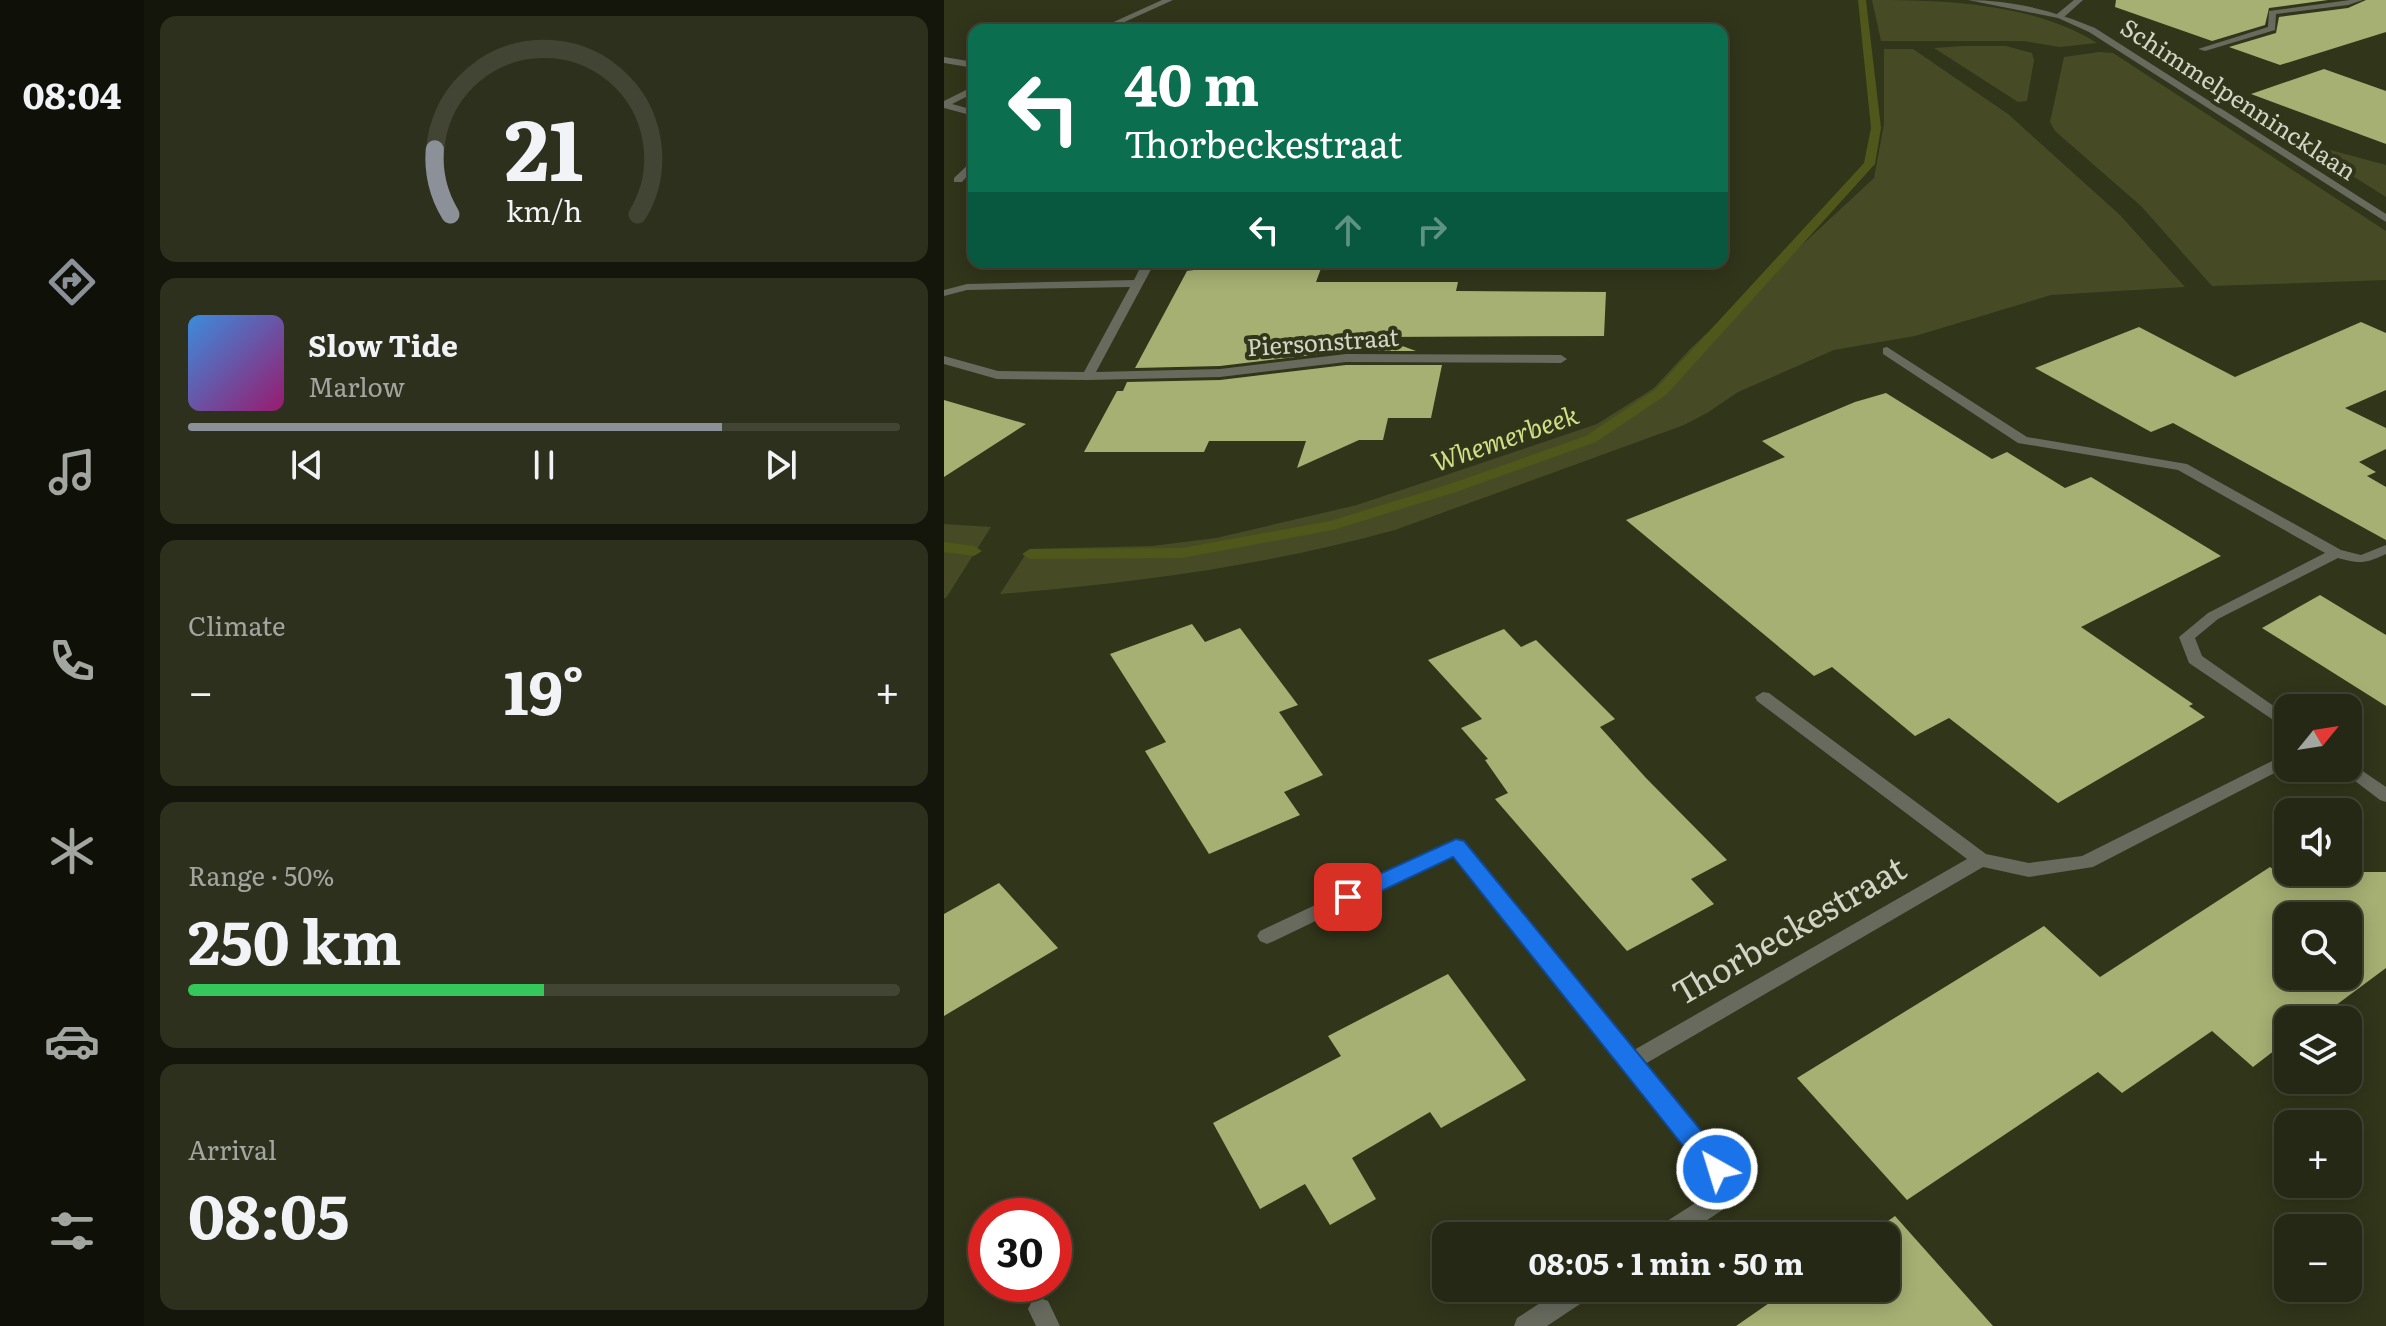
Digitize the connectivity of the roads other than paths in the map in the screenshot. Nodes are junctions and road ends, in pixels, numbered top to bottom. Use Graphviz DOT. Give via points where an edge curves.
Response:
graph roads {
  1 [pos="1169,0"];
  2 [pos="1972,0"];
  3 [pos="2079,0"];
  4 [pos="2359,0"];
  5 [pos="2060,16"];
  6 [pos="1114,24"];
  7 [pos="2202,49"];
  8 [pos="944,60"];
  9 [pos="968,64"];
  10 [pos="968,92"];
  11 [pos="944,105"];
  12 [pos="968,111"];
  13 [pos="968,169"];
  14 [pos="958,180"];
  15 [pos="2386,219"];
  16 [pos="1146,268"];
  17 [pos="1137,283"];
  18 [pos="944,293"];
  19 [pos="1887,351"];
  20 [pos="1561,359"];
  21 [pos="944,360"];
  22 [pos="1088,376"];
  23 [pos="2386,549"];
  24 [pos="2336,553"];
  25 [pos="1763,697"];
  26 [pos="2274,714"];
  27 [pos="2274,766"];
  28 [pos="2362,778"];
  29 [pos="2386,796"];
  30 [pos="1981,860"];
  31 [pos="1267,936"];
  32 [pos="1631,1062"];
  33 [pos="1685,1222"];
  34 [pos="1563,1302"];
  35 [pos="1526,1326"];
  1 -- 6 [label="street"];
  2 -- 5 [label="street, Schimmelpennincklaan"];
  3 -- 5 [label="street"];
  4 -- 7 [label="street" via="2283,9 2272,13 2272,28"];
  5 -- 15 [label="street, Schimmelpennincklaan" via="2092,30"];
  8 -- 9 [label="street"];
  10 -- 11 [label="street"];
  11 -- 12 [label="street"];
  13 -- 14 [label="street"];
  16 -- 17 [label="street"];
  17 -- 18 [label="street" via="967,287"];
  17 -- 22 [label="street"];
  19 -- 24 [label="street" via="2023,440 2182,467"];
  20 -- 22 [label="street, Piersonstraat" via="1346,358 1220,373"];
  21 -- 22 [label="street, Piersonstraat" via="997,375"];
  23 -- 24 [label="street" via="2362,560"];
  24 -- 26 [label="street" via="2213,616 2187,637 2195,659"];
  25 -- 30 [label="street"];
  27 -- 30 [label="street" via="2086,862 2029,870"];
  28 -- 29 [label="street"];
  30 -- 32 [label="street, Thorbeckestraat"];
  31 -- 32 [label="street" via="1456,846"];
  32 -- 33 [label="street" via="1734,1190"];
  34 -- 35 [label="street"];
}
